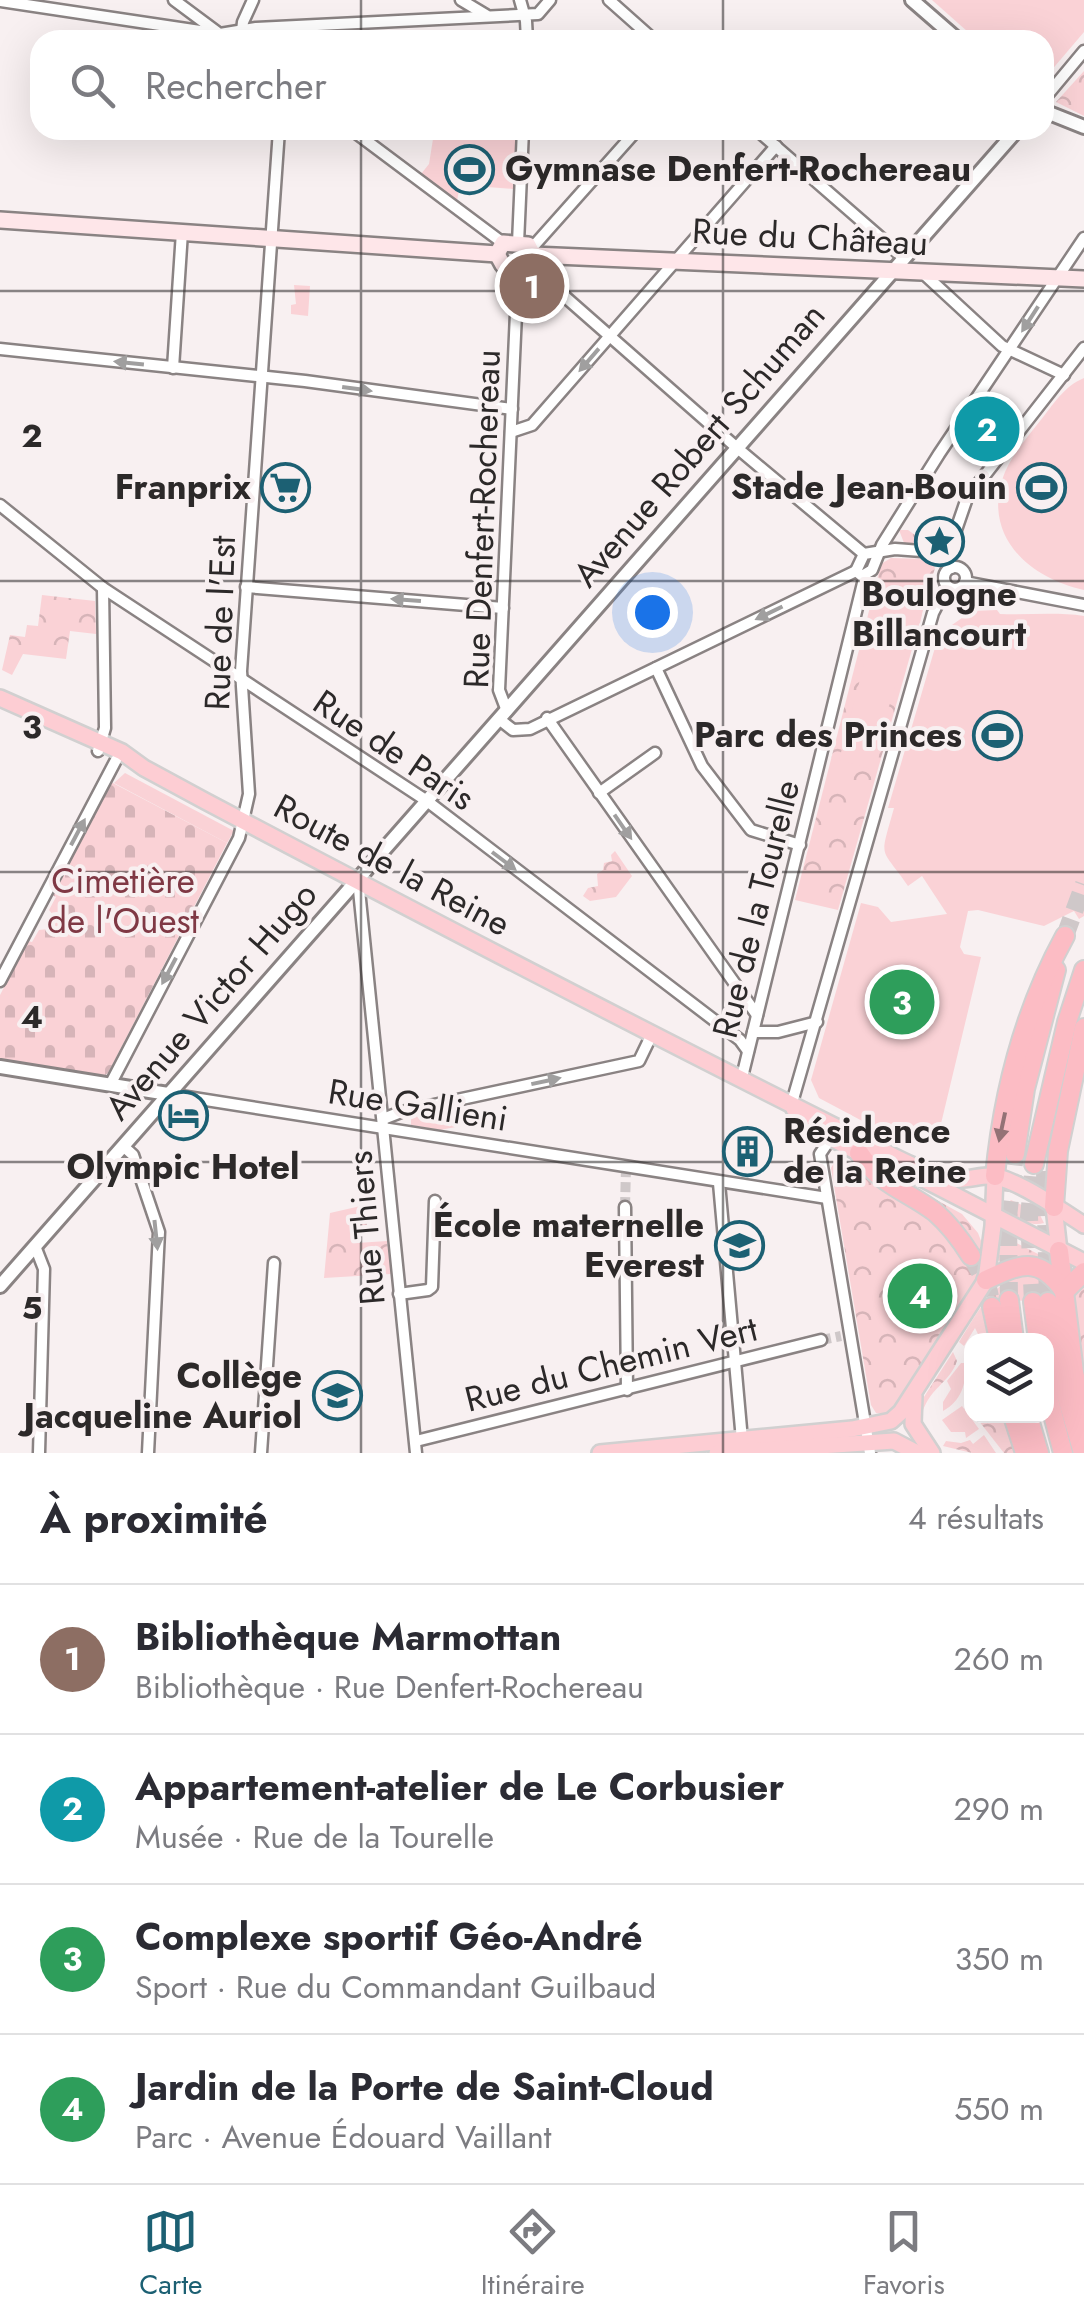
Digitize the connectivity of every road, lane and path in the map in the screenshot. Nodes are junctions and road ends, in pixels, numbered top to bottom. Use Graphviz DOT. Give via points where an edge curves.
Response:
graph roads {
  1 [pos="174,0"];
  2 [pos="254,0"];
  3 [pos="460,0"];
  4 [pos="520,0"];
  5 [pos="550,0"];
  6 [pos="608,0"];
  7 [pos="912,0"];
  8 [pos="0,2"];
  9 [pos="189,12"];
  10 [pos="524,14"];
  11 [pos="488,16"];
  12 [pos="458,18"];
  13 [pos="182,30"];
  14 [pos="214,30"];
  15 [pos="243,30"];
  16 [pos="313,30"];
  17 [pos="526,30"];
  18 [pos="642,30"];
  19 [pos="946,30"];
  20 [pos="1084,51"];
  21 [pos="1054,87"];
  22 [pos="1054,115"];
  23 [pos="1084,127"];
  24 [pos="278,140"];
  25 [pos="365,140"];
  26 [pos="523,140"];
  27 [pos="626,140"];
  28 [pos="769,140"];
  29 [pos="1008,140"];
  30 [pos="776,146"];
  31 [pos="0,220"];
  32 [pos="182,232"];
  33 [pos="271,238"];
  34 [pos="1084,238"];
  35 [pos="518,254"];
  36 [pos="904,258"];
  37 [pos="677,262"];
  38 [pos="892,272"];
  39 [pos="924,273"];
  40 [pos="1056,278"];
  41 [pos="1084,279"];
  42 [pos="610,336"];
  43 [pos="1084,348"];
  44 [pos="0,349"];
  45 [pos="1009,350"];
  46 [pos="173,368"];
  47 [pos="1064,375"];
  48 [pos="260,378"];
  49 [pos="512,409"];
  50 [pos="511,432"];
  51 [pos="736,448"];
  52 [pos="0,505"];
  53 [pos="878,552"];
  54 [pos="864,554"];
  55 [pos="948,554"];
  56 [pos="951,568"];
  57 [pos="861,573"];
  58 [pos="965,582"];
  59 [pos="947,586"];
  60 [pos="246,587"];
  61 [pos="103,588"];
  62 [pos="1084,605"];
  63 [pos="503,608"];
  64 [pos="656,668"];
  65 [pos="241,681"];
  66 [pos="0,686"];
  67 [pos="0,698"];
  68 [pos="37,713"];
  69 [pos="503,715"];
  70 [pos="547,718"];
  71 [pos="100,746"];
  72 [pos="655,753"];
  73 [pos="116,760"];
  74 [pos="144,768"];
  75 [pos="599,793"];
  76 [pos="427,801"];
  77 [pos="245,822"];
  78 [pos="800,846"];
  79 [pos="358,879"];
  80 [pos="1084,970"];
  81 [pos="0,981"];
  82 [pos="757,1015"];
  83 [pos="816,1022"];
  84 [pos="1084,1028"];
  85 [pos="753,1032"];
  86 [pos="652,1036"];
  87 [pos="748,1051"];
  88 [pos="7,1068"];
  89 [pos="741,1082"];
  90 [pos="110,1085"];
  91 [pos="168,1094"];
  92 [pos="791,1106"];
  93 [pos="401,1112"];
  94 [pos="381,1126"];
  95 [pos="402,1133"];
  96 [pos="849,1134"];
  97 [pos="829,1138"];
  98 [pos="123,1146"];
  99 [pos="859,1153"];
  100 [pos="1016,1154"];
  101 [pos="1039,1168"];
  102 [pos="995,1176"];
  103 [pos="720,1183"];
  104 [pos="827,1198"];
  105 [pos="435,1201"];
  106 [pos="1054,1206"];
  107 [pos="625,1207"];
  108 [pos="993,1217"];
  109 [pos="1084,1225"];
  110 [pos="34,1246"];
  111 [pos="1059,1252"];
  112 [pos="971,1256"];
  113 [pos="1084,1262"];
  114 [pos="274,1263"];
  115 [pos="1084,1272"];
  116 [pos="986,1280"];
  117 [pos="0,1286"];
  118 [pos="1064,1291"];
  119 [pos="399,1294"];
  120 [pos="998,1333"];
  121 [pos="1011,1333"];
  122 [pos="1039,1333"];
  123 [pos="1049,1333"];
  124 [pos="820,1340"];
  125 [pos="1054,1351"];
  126 [pos="736,1361"];
  127 [pos="628,1390"];
  128 [pos="914,1396"];
  129 [pos="1084,1416"];
  130 [pos="1054,1419"];
  131 [pos="1015,1423"];
  132 [pos="1030,1423"];
  133 [pos="742,1440"];
  134 [pos="869,1441"];
  135 [pos="416,1447"];
  136 [pos="813,1449"];
  137 [pos="39,1453"];
  138 [pos="148,1453"];
  139 [pos="261,1453"];
  140 [pos="600,1453"];
  141 [pos="717,1453"];
  142 [pos="918,1453"];
  143 [pos="932,1453"];
  144 [pos="1024,1453"];
  145 [pos="1038,1453"];
  146 [pos="1063,1453"];
  147 [pos="1083,1453"];
  1 -- 9 [label="street"];
  2 -- 15 [label="street"];
  3 -- 11 [label="street"];
  3 -- 12 [label="street"];
  4 -- 10 [label="street"];
  5 -- 10 [label="street" via="538,14"];
  6 -- 18 [label="street"];
  7 -- 19 [label="street"];
  8 -- 13 [label="street"];
  9 -- 13 [label="street"];
  9 -- 14 [label="street"];
  10 -- 11 [label="street"];
  10 -- 17 [label="street"];
  11 -- 12 [label="street"];
  12 -- 16 [label="street"];
  20 -- 21 [label="street"];
  22 -- 23 [label="street"];
  24 -- 33 [label="street, Rue de l'Est"];
  25 -- 35 [label="street"];
  26 -- 35 [label="street, Rue Denfert-Rochereau"];
  27 -- 35 [label="street"];
  28 -- 30 [label="street"];
  29 -- 36 [label="street, Avenue Robert Schuman"];
  30 -- 36 [label="street"];
  30 -- 37 [label="street"];
  31 -- 32 [label="main road, Rue du Château"];
  32 -- 33 [label="main road, Rue du Château"];
  32 -- 46 [label="street"];
  33 -- 35 [label="main road, Rue du Château"];
  33 -- 48 [label="street, Rue de l'Est"];
  34 -- 40 [label="street"];
  35 -- 37 [label="main road, Rue du Château"];
  35 -- 42 [label="street"];
  35 -- 49 [label="street, Rue Denfert-Rochereau"];
  36 -- 38 [label="street, Avenue Robert Schuman"];
  37 -- 38 [label="main road, Rue du Château"];
  37 -- 42 [label="street"];
  38 -- 39 [label="main road, Rue du Château"];
  38 -- 51 [label="street, Avenue Robert Schuman"];
  39 -- 40 [label="main road, Rue du Château"];
  39 -- 45 [label="street"];
  40 -- 41 [label="main road, Rue du Château"];
  40 -- 45 [label="street, one-way"];
  42 -- 50 [label="street, one-way" via="532,425"];
  42 -- 51 [label="street"];
  43 -- 47 [label="street"];
  46 -- 44 [label="street, one-way"];
  45 -- 47 [label="street"];
  45 -- 53 [label="street"];
  46 -- 48 [label="street"];
  47 -- 55 [label="street" via="966,498"];
  48 -- 49 [label="street, one-way"];
  48 -- 60 [label="street, Rue de l'Est"];
  49 -- 50 [label="street, Rue Denfert-Rochereau"];
  50 -- 63 [label="street, Rue Denfert-Rochereau"];
  51 -- 54 [label="street"];
  51 -- 69 [label="street, Avenue Robert Schuman"];
  52 -- 61 [label="street, Rue de Paris"];
  53 -- 54 [label="street"];
  53 -- 55 [label="street"];
  53 -- 57 [label="street" via="872,570"];
  54 -- 57 [label="street"];
  55 -- 56 [label="street"];
  56 -- 58 [label="street" via="961,569"];
  56 -- 59 [label="street" via="944,576"];
  57 -- 64 [label="street, one-way"];
  57 -- 78 [label="street, Rue de la Tourelle"];
  58 -- 59 [label="street" via="957,589"];
  58 -- 62 [label="street"];
  59 -- 83 [label="street" via="932,613"];
  63 -- 60 [label="street, one-way"];
  60 -- 65 [label="street, Rue de l'Est"];
  61 -- 65 [label="street, Rue de Paris"];
  61 -- 71 [label="street" via="106,728"];
  63 -- 69 [label="street, Rue Denfert-Rochereau"];
  64 -- 70 [label="street"];
  64 -- 78 [label="street" via="702,766 750,830"];
  65 -- 76 [label="street, Rue de Paris"];
  65 -- 77 [label="street, Rue de l'Est" via="250,794"];
  66 -- 68 [label="main road, Route de la Reine"];
  67 -- 68 [label="main road, Route de la Reine"];
  68 -- 71 [label="main road, Route de la Reine"];
  69 -- 70 [label="street" via="512,730 522,732"];
  69 -- 76 [label="street, Avenue Victor Hugo"];
  70 -- 75 [label="street"];
  71 -- 73 [label="main road, Route de la Reine"];
  71 -- 74 [label="main road, Route de la Reine"];
  72 -- 75 [label="street"];
  73 -- 74 [label="main road, Route de la Reine"];
  81 -- 73 [label="street, one-way"];
  74 -- 77 [label="main road, Route de la Reine"];
  75 -- 82 [label="street, one-way"];
  76 -- 79 [label="street, Avenue Victor Hugo"];
  76 -- 87 [label="street, Rue de Paris, one-way"];
  77 -- 79 [label="main road, Route de la Reine"];
  77 -- 90 [label="street, Rue de l'Est, one-way"];
  78 -- 82 [label="street, Rue de la Tourelle"];
  79 -- 86 [label="main road, Route de la Reine"];
  79 -- 91 [label="street, Avenue Victor Hugo"];
  79 -- 94 [label="street, Rue Thiers"];
  80 -- 101 [label="highway" via="1050,1094"];
  82 -- 85 [label="street, Rue de la Tourelle"];
  83 -- 85 [label="street"];
  83 -- 92 [label="street"];
  84 -- 106 [label="highway" via="1058,1150"];
  85 -- 87 [label="street, Rue de la Tourelle"];
  86 -- 89 [label="main road, Route de la Reine"];
  93 -- 86 [label="street, one-way" via="639,1061"];
  87 -- 89 [label="street, Rue de la Tourelle"];
  88 -- 90 [label="street, Rue Gallieni"];
  89 -- 92 [label="main road, Route de la Reine"];
  90 -- 91 [label="street, Rue Gallieni"];
  91 -- 94 [label="street, Rue Gallieni"];
  91 -- 98 [label="street, Avenue Victor Hugo"];
  92 -- 96 [label="main road"];
  92 -- 97 [label="main road"];
  93 -- 94 [label="street"];
  93 -- 95 [label="street"];
  94 -- 95 [label="street, Rue Gallieni"];
  94 -- 119 [label="street, Rue Thiers"];
  95 -- 103 [label="street, Rue Gallieni"];
  96 -- 97 [label="street"];
  96 -- 102 [label="main road" via="957,1180"];
  97 -- 99 [label="main road"];
  97 -- 104 [label="street" via="820,1154"];
  98 -- 110 [label="street, Avenue Victor Hugo" via="66,1220"];
  98 -- 138 [label="street, one-way" via="135,1159 158,1232"];
  99 -- 108 [label="main road"];
  99 -- 112 [label="highway" via="874,1175 938,1214"];
  100 -- 102 [label="highway, one-way" via="1065,936 1028,1012"];
  102 -- 106 [label="main road"];
  102 -- 108 [label="main road"];
  103 -- 104 [label="street, Rue Gallieni"];
  103 -- 126 [label="street"];
  104 -- 134 [label="street" via="845,1336"];
  105 -- 119 [label="street" via="432,1287"];
  106 -- 109 [label="main road"];
  106 -- 111 [label="main road"];
  107 -- 127 [label="street"];
  108 -- 111 [label="main road"];
  108 -- 116 [label="main road"];
  110 -- 117 [label="street, Avenue Victor Hugo"];
  110 -- 137 [label="street" via="44,1268"];
  111 -- 113 [label="main road"];
  111 -- 118 [label="highway"];
  114 -- 139 [label="street"];
  115 -- 118 [label="highway"];
  116 -- 118 [label="highway" via="1024,1264 1054,1276"];
  116 -- 128 [label="main road"];
  118 -- 129 [label="highway"];
  119 -- 135 [label="street, Rue Thiers"];
  120 -- 121 [label="highway" via="1000,1304"];
  122 -- 123 [label="highway" via="1041,1302"];
  124 -- 126 [label="street, Rue du Chemin Vert"];
  125 -- 147 [label="highway"];
  126 -- 127 [label="street, Rue du Chemin Vert"];
  126 -- 133 [label="street"];
  127 -- 135 [label="street, Rue du Chemin Vert"];
  128 -- 134 [label="main road"];
  128 -- 143 [label="main road" via="914,1424"];
  130 -- 146 [label="highway"];
  131 -- 144 [label="highway"];
  132 -- 145 [label="highway"];
  133 -- 134 [label="main road"];
  133 -- 140 [label="main road"];
  134 -- 136 [label="main road"];
  134 -- 142 [label="main road" via="894,1441"];
  136 -- 141 [label="main road"];
}
